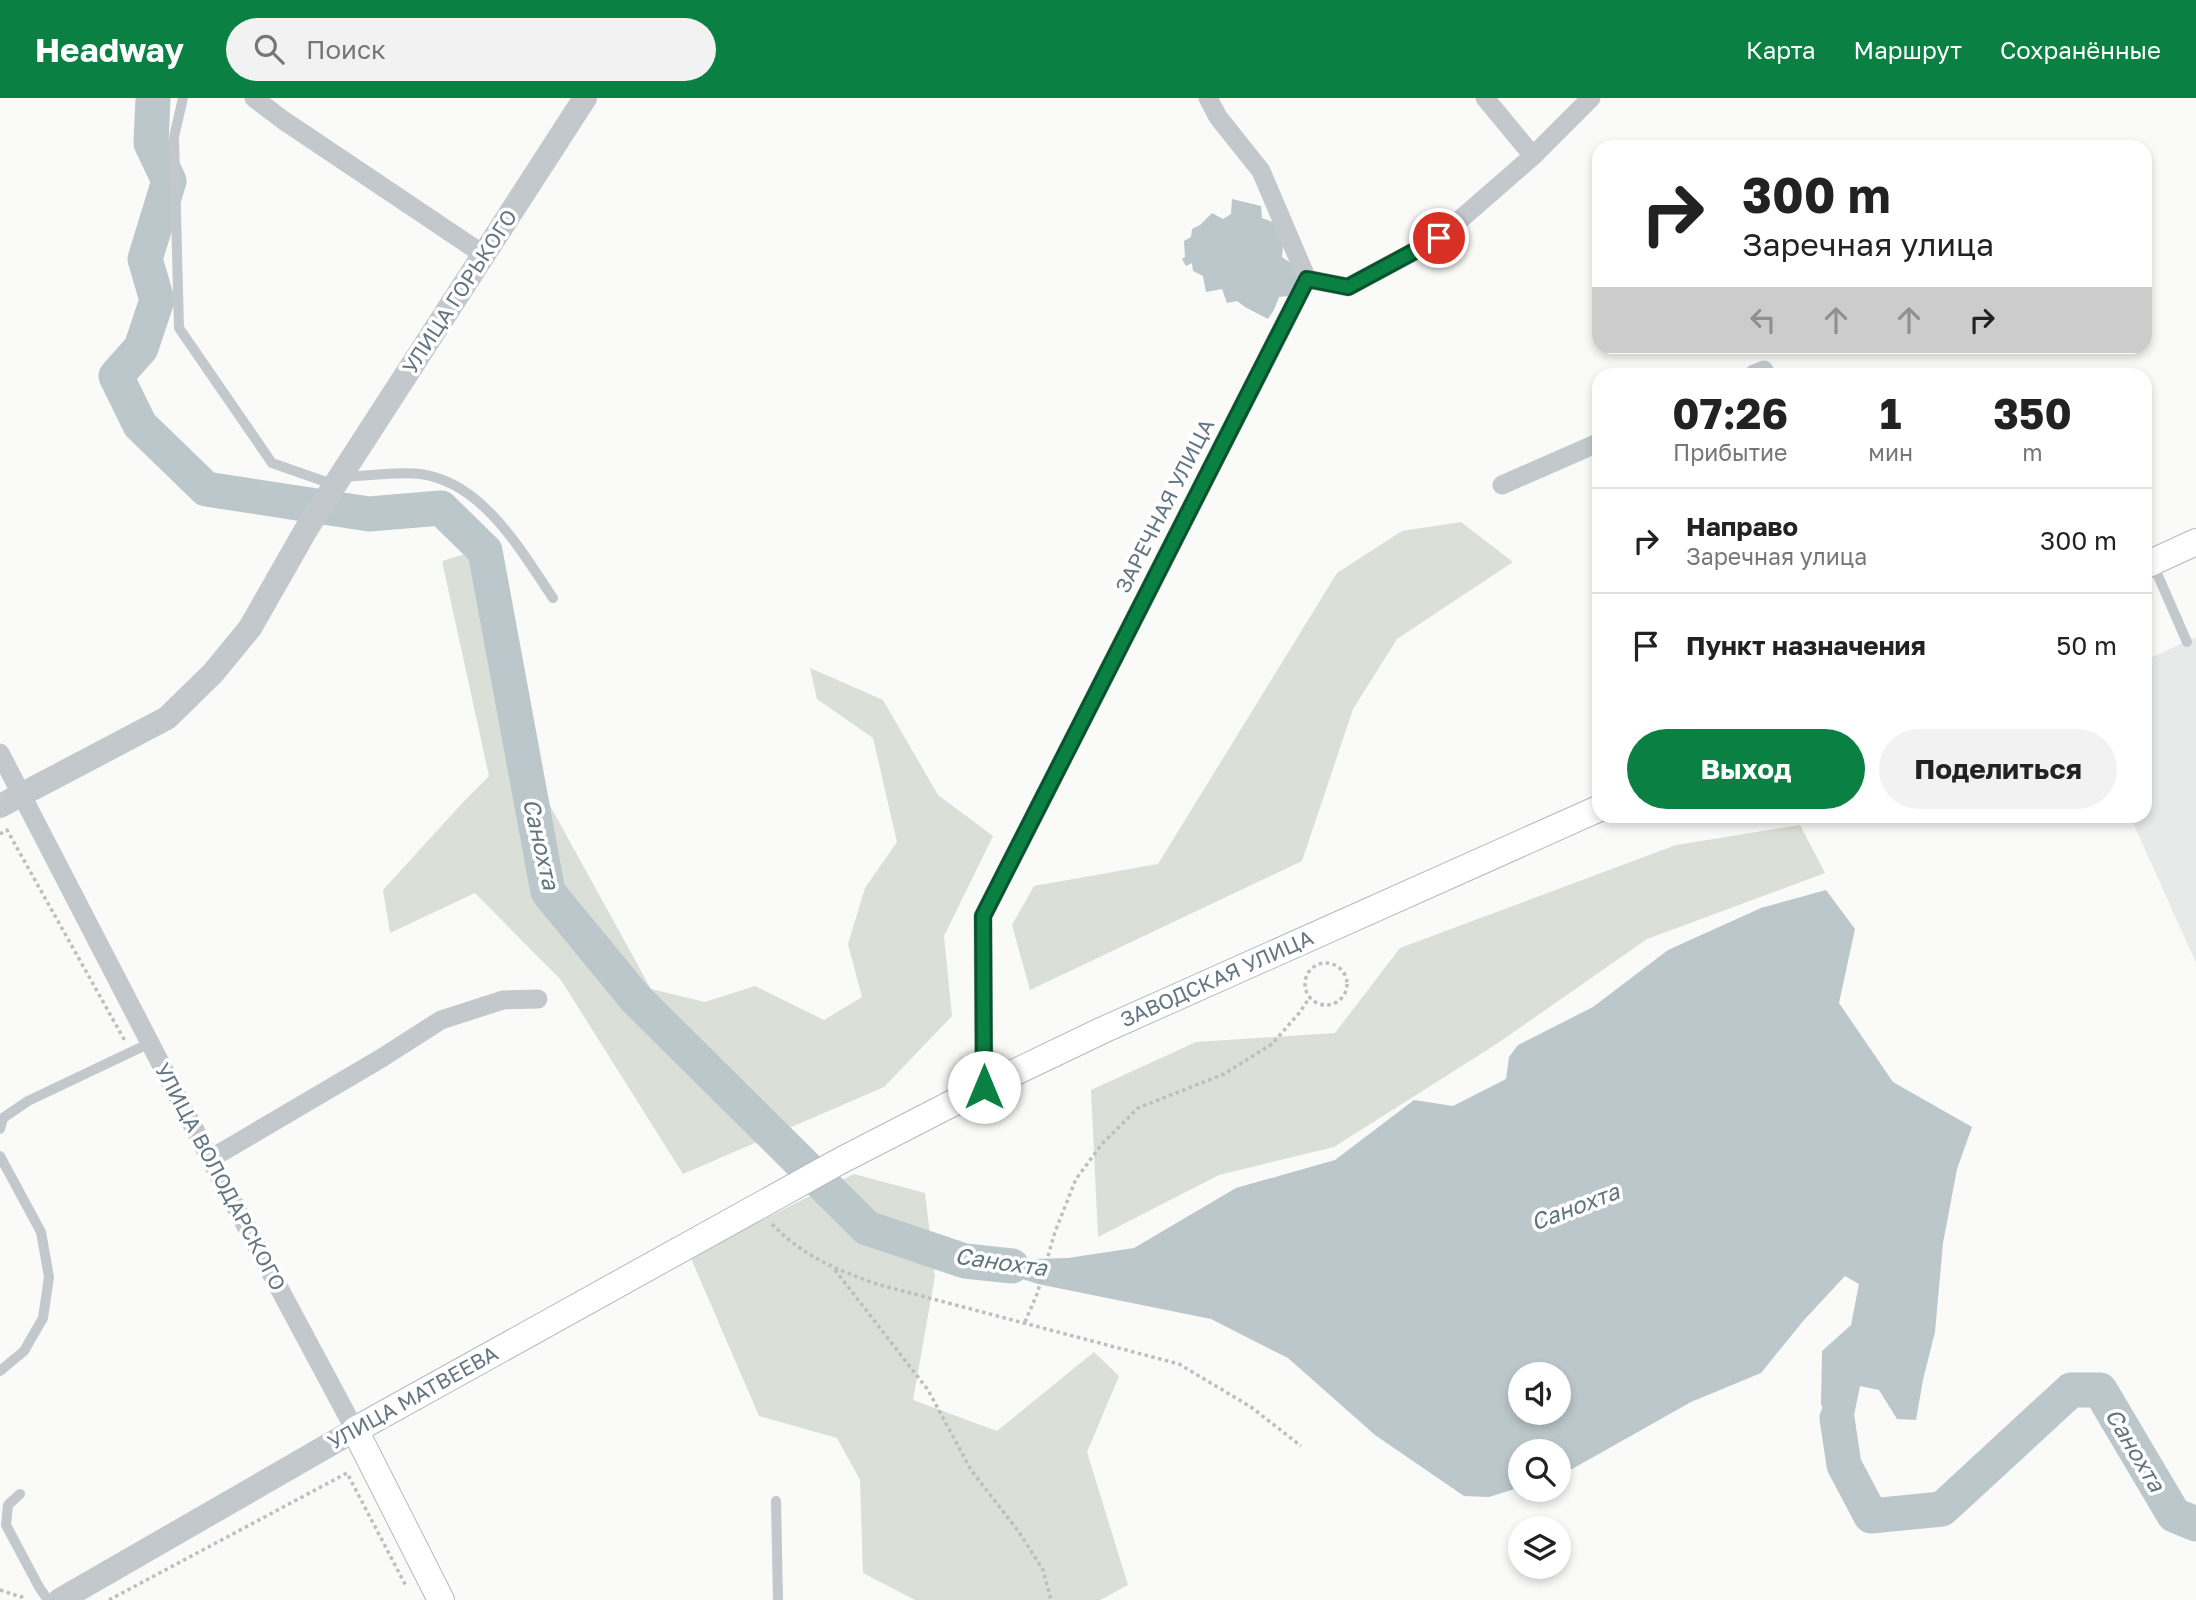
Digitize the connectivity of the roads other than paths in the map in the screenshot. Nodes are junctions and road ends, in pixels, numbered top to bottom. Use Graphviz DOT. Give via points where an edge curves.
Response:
graph roads {
  1 [pos="183,98"];
  2 [pos="254,98"];
  3 [pos="585,98"];
  4 [pos="1208,98"];
  5 [pos="1485,98"];
  6 [pos="1591,98"];
  7 [pos="1533,156"];
  8 [pos="484,255"];
  9 [pos="1307,279"];
  10 [pos="1592,446"];
  11 [pos="338,481"];
  12 [pos="1502,485"];
  13 [pos="2196,542"];
  14 [pos="2152,562"];
  15 [pos="2152,569"];
  16 [pos="553,598"];
  17 [pos="2187,642"];
  18 [pos="0,753"];
  19 [pos="10,801"];
  20 [pos="1592,812"];
  21 [pos="538,999"];
  22 [pos="150,1043"];
  23 [pos="984,1087"];
  24 [pos="0,1129"];
  25 [pos="0,1156"];
  26 [pos="210,1159"];
  27 [pos="840,1161"];
  28 [pos="0,1371"];
  29 [pos="355,1430"];
  30 [pos="20,1494"];
  31 [pos="776,1501"];
  32 [pos="4,1503"];
  33 [pos="48,1600"];
  34 [pos="60,1600"];
  35 [pos="441,1600"];
  36 [pos="778,1600"];
  1 -- 11 [label="lane" via="174,137 179,328 272,463"];
  2 -- 8 [label="street"];
  3 -- 8 [label="street, УЛИЦА ГОРЬКОГО"];
  4 -- 9 [label="street" via="1261,171"];
  5 -- 7 [label="street"];
  6 -- 7 [label="street"];
  7 -- 9 [label="street" via="1439,238 1348,287"];
  8 -- 11 [label="street, УЛИЦА ГОРЬКОГО"];
  9 -- 23 [label="street, ЗАРЕЧНАЯ УЛИЦА" via="983,916"];
  10 -- 12 [label="street"];
  11 -- 16 [label="lane" via="420,474 455,484 500,521"];
  11 -- 19 [label="street, УЛИЦА ГОРЬКОГО" via="250,628 167,718"];
  13 -- 14 [label="main road"];
  15 -- 17 [label="lane"];
  18 -- 19 [label="street, УЛИЦА ВОЛОДАРСКОГО"];
  19 -- 22 [label="street, УЛИЦА ВОЛОДАРСКОГО"];
  20 -- 23 [label="main road, ЗАВОДСКАЯ УЛИЦА"];
  21 -- 26 [label="street" via="503,1000 441,1020"];
  22 -- 24 [label="lane" via="28,1101 3,1118"];
  22 -- 26 [label="street, УЛИЦА ВОЛОДАРСКОГО"];
  23 -- 27 [label="main road, ЗАВОДСКАЯ УЛИЦА"];
  25 -- 28 [label="lane" via="41,1232 49,1277 43,1318 24,1351"];
  26 -- 29 [label="street, УЛИЦА ВОЛОДАРСКОГО"];
  27 -- 29 [label="main road, УЛИЦА МАТВЕЕВА"];
  29 -- 34 [label="street, УЛИЦА МАТВЕЕВА"];
  29 -- 35 [label="main road, УЛИЦА ВОЛОДАРСКОГО"];
  30 -- 32 [label="lane"];
  31 -- 36 [label="lane"];
  32 -- 33 [label="lane" via="6,1525"];
}
